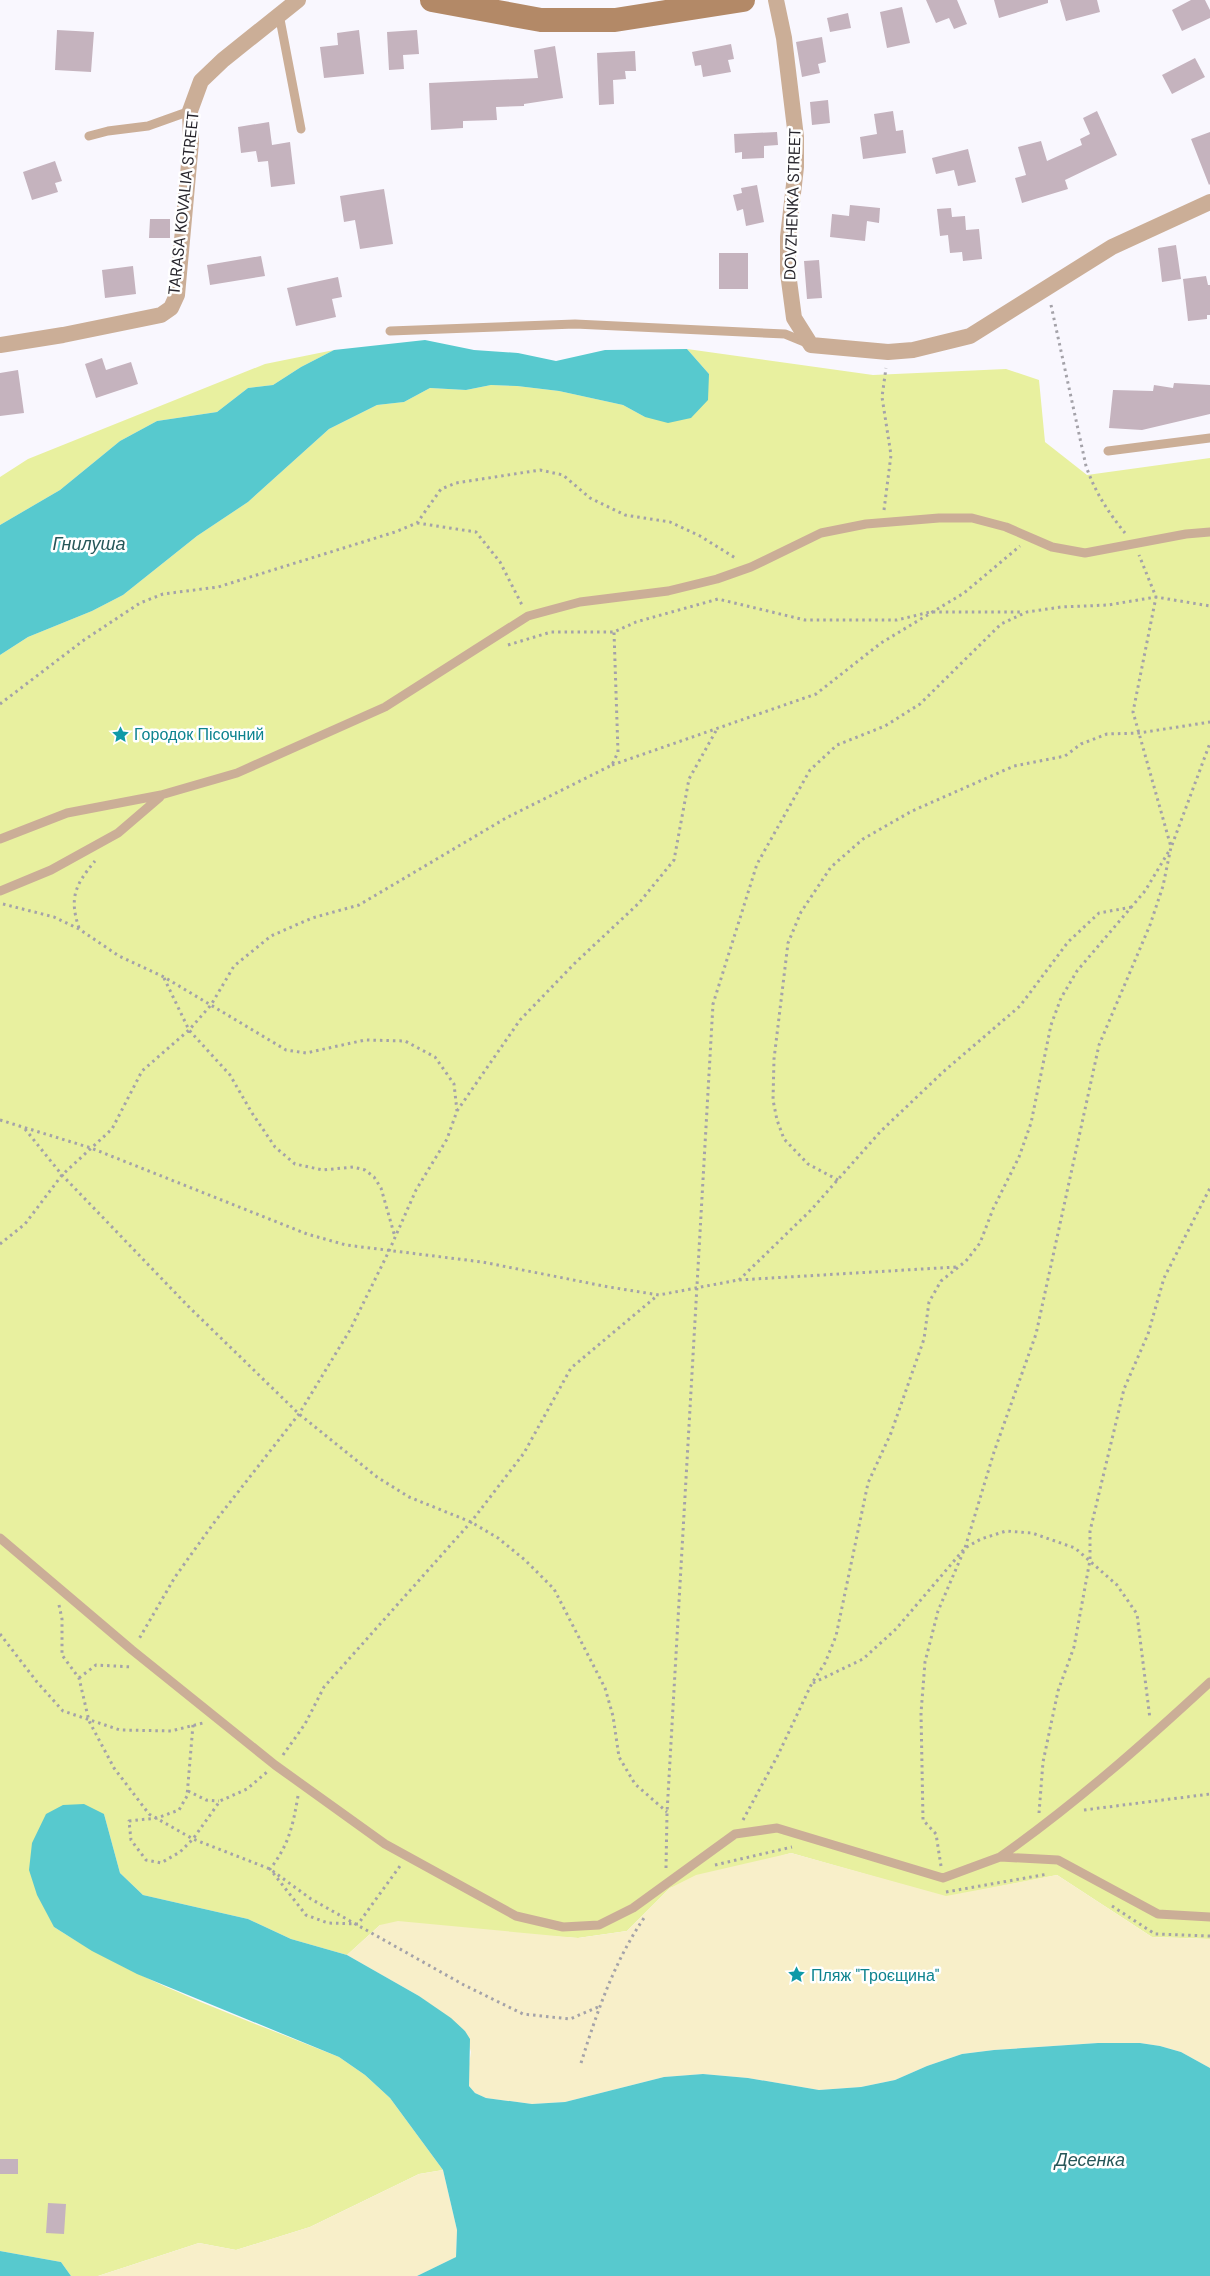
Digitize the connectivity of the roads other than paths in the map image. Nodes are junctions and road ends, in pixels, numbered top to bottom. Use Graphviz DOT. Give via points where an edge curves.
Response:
graph roads {
  1 [pos="298,0"];
  2 [pos="432,0"];
  3 [pos="743,0"];
  4 [pos="776,0"];
  5 [pos="279,14"];
  6 [pos="190,111"];
  7 [pos="301,130"];
  8 [pos="89,136"];
  9 [pos="1210,202"];
  10 [pos="390,331"];
  11 [pos="0,345"];
  12 [pos="811,345"];
  13 [pos="1210,438"];
  14 [pos="1108,451"];
  15 [pos="1210,532"];
  16 [pos="161,796"];
  17 [pos="0,839"];
  18 [pos="0,891"];
  19 [pos="0,1538"];
  20 [pos="1210,1682"];
  21 [pos="1000,1857"];
  22 [pos="1210,1917"];
  1 -- 5 [label="street, TARASA KOVALIA STREET"];
  2 -- 3 [label="street" via="541,20 615,20"];
  4 -- 12 [label="street, DOVZHENKA STREET" via="796,137 788,237 789,282 794,318"];
  5 -- 6 [label="street, TARASA KOVALIA STREET" via="201,81"];
  5 -- 7 [label="lane"];
  6 -- 8 [label="lane" via="148,126"];
  6 -- 11 [label="street, TARASA KOVALIA STREET" via="191,142 177,296 171,308 161,315"];
  9 -- 12 [label="street" via="1112,247 970,336 913,350 888,352"];
  10 -- 12 [label="lane" via="575,324 785,334"];
  13 -- 14 [label="lane"];
  15 -- 16 [label="lane" via="1085,554 1052,547 1006,527 972,518 882,522 821,533 751,567 717,579 668,591 580,602 528,616 385,707 238,773"];
  16 -- 17 [label="lane" via="68,813"];
  16 -- 18 [label="lane" via="118,834 51,870"];
  19 -- 21 [label="lane" via="132,1650 276,1765 386,1844 516,1916 563,1926 599,1925 633,1908 736,1834 777,1828 943,1878"];
  20 -- 21 [label="lane" via="1150,1738 1037,1831"];
  21 -- 22 [label="lane" via="1058,1860 1158,1914"];
}
